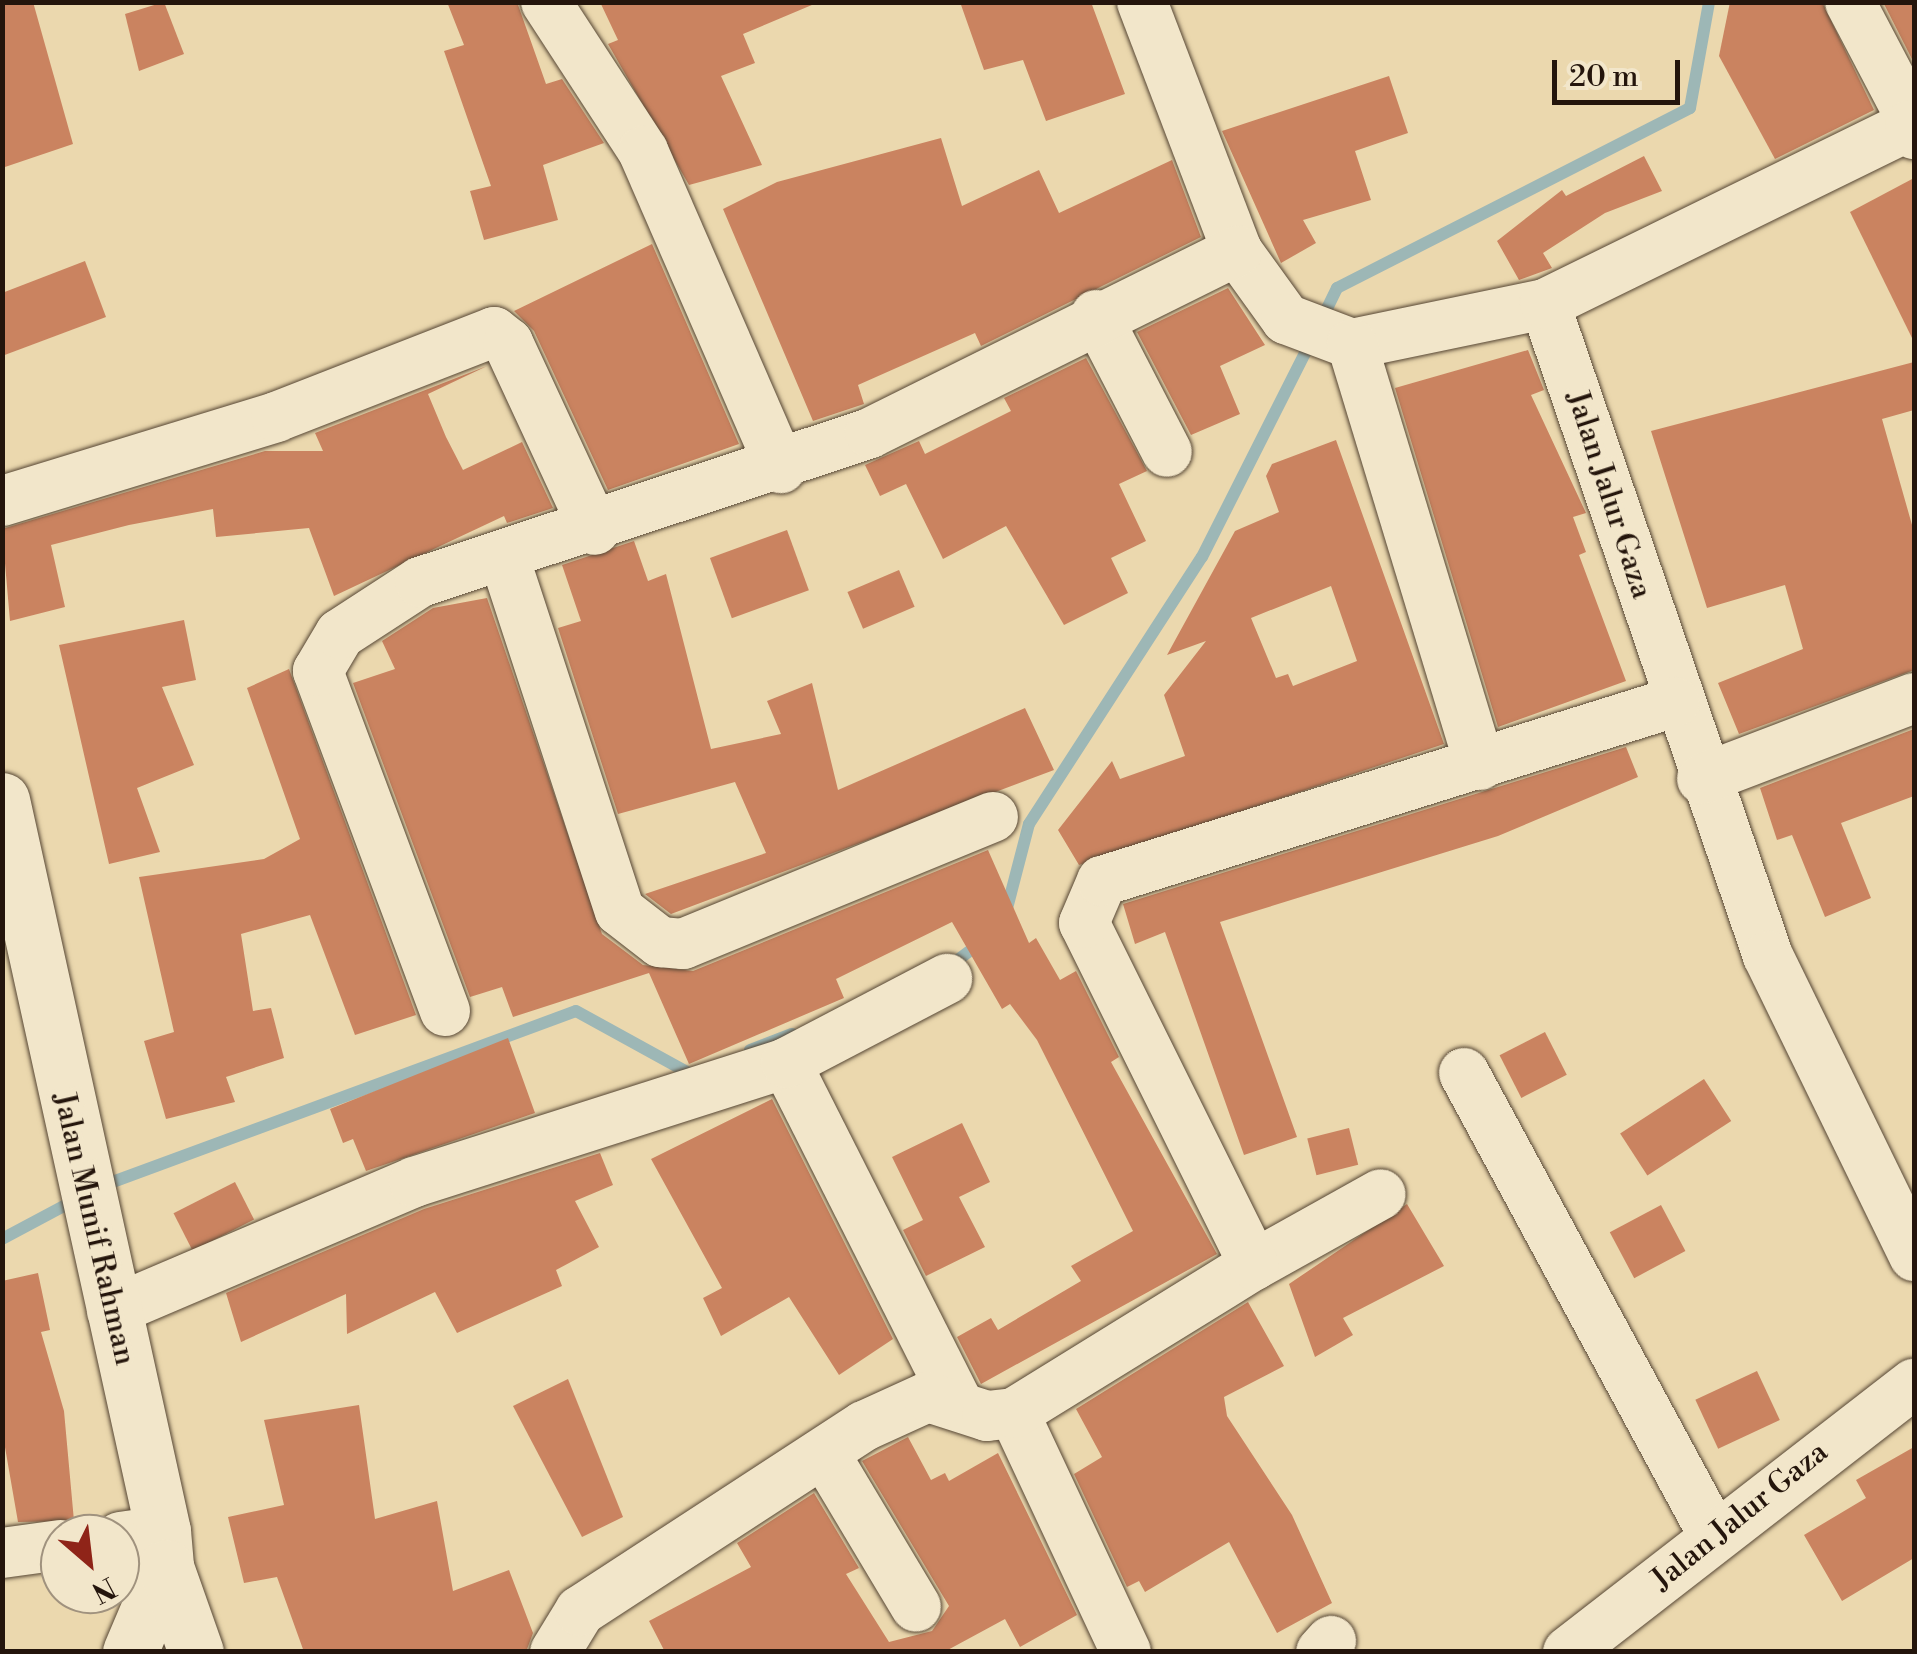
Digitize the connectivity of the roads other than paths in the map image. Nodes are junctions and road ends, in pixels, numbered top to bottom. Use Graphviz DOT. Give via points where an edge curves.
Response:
graph roads {
  1 [pos="546,2"];
  2 [pos="1142,2"];
  3 [pos="1850,2"];
  4 [pos="1913,128"];
  5 [pos="1237,251"];
  6 [pos="1545,304"];
  7 [pos="1096,315"];
  8 [pos="1322,332"];
  9 [pos="1167,452"];
  10 [pos="780,468"];
  11 [pos="2,501"];
  12 [pos="594,530"];
  13 [pos="505,560"];
  14 [pos="1914,698"];
  15 [pos="1675,702"];
  16 [pos="1480,765"];
  17 [pos="1702,779"];
  18 [pos="2,800"];
  19 [pos="993,817"];
  20 [pos="946,979"];
  21 [pos="445,1011"];
  22 [pos="786,1063"];
  23 [pos="1464,1073"];
  24 [pos="1380,1194"];
  25 [pos="1914,1256"];
  26 [pos="1254,1265"];
  27 [pos="112,1311"];
  28 [pos="1914,1384"];
  29 [pos="955,1398"];
  30 [pos="1014,1413"];
  31 [pos="824,1453"];
  32 [pos="1714,1536"];
  33 [pos="150,1545"];
  34 [pos="40,1549"];
  35 [pos="2,1554"];
  36 [pos="916,1607"];
  37 [pos="130,1652"];
  38 [pos="196,1652"];
  39 [pos="556,1652"];
  40 [pos="1126,1652"];
  41 [pos="1568,1652"];
  1 -- 10 [label="street" via="644,151"];
  2 -- 5 [label="street"];
  3 -- 4 [label="street"];
  4 -- 6 [label="street"];
  5 -- 7 [label="street"];
  5 -- 8 [label="street"];
  6 -- 8 [label="street"];
  6 -- 15 [label="street, Jalan Jalur Gaza"];
  7 -- 9 [label="street"];
  7 -- 10 [label="street" via="870,433"];
  8 -- 16 [label="street"];
  10 -- 12 [label="street"];
  11 -- 12 [label="street" via="276,417 494,332 508,343"];
  12 -- 13 [label="street"];
  13 -- 19 [label="street" via="620,911 660,942 682,944"];
  13 -- 21 [label="street" via="420,582 340,634 318,672"];
  14 -- 17 [label="street"];
  15 -- 16 [label="street"];
  15 -- 17 [label="street, Jalan Jalur Gaza"];
  16 -- 26 [label="street" via="1114,872 1085,904 1102,963"];
  17 -- 25 [label="street, Jalan Jalur Gaza" via="1803,1036"];
  18 -- 27 [label="street, Jalan Munif Rahman"];
  20 -- 22 [label="street"];
  22 -- 27 [label="street" via="414,1182"];
  22 -- 29 [label="street"];
  23 -- 32 [label="street"];
  24 -- 26 [label="street"];
  26 -- 30 [label="street"];
  27 -- 33 [label="street, Jalan Munif Rahman"];
  28 -- 32 [label="street, Jalan Jalur Gaza"];
  29 -- 30 [label="street" via="986,1416"];
  29 -- 31 [label="street" via="903,1406"];
  30 -- 40 [label="street"];
  31 -- 36 [label="street"];
  31 -- 39 [label="street" via="580,1611"];
  32 -- 41 [label="street, Jalan Jalur Gaza"];
  33 -- 37 [label="street"];
  33 -- 38 [label="street, Jalan Munif Rahman"];
  34 -- 35 [label="street"];
}
